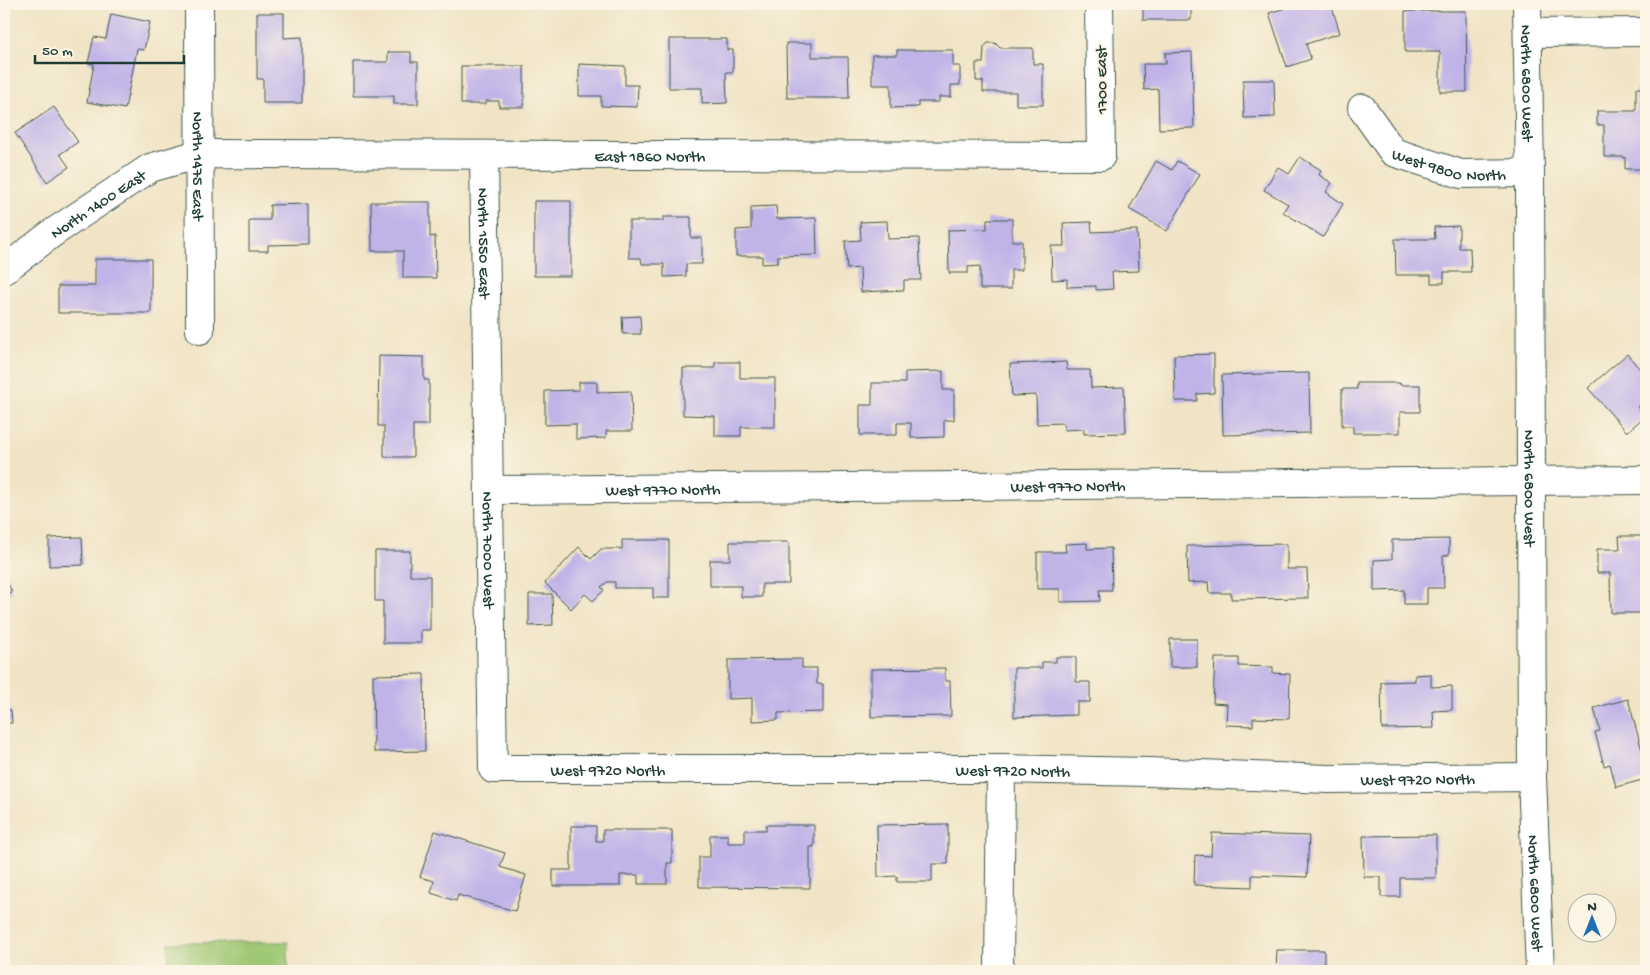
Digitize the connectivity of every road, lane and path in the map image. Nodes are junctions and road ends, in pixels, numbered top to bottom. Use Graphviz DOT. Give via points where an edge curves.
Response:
graph roads {
  1 [pos="199,4"];
  2 [pos="1099,4"];
  3 [pos="1528,4"];
  4 [pos="1646,32"];
  5 [pos="1528,33"];
  6 [pos="1362,108"];
  7 [pos="199,154"];
  8 [pos="484,155"];
  9 [pos="1101,156"];
  10 [pos="1530,173"];
  11 [pos="4,270"];
  12 [pos="200,330"];
  13 [pos="485,330"];
  14 [pos="1646,480"];
  15 [pos="1530,482"];
  16 [pos="489,490"];
  17 [pos="493,770"];
  18 [pos="1001,770"];
  19 [pos="1532,777"];
  20 [pos="999,971"];
  21 [pos="1540,971"];
  1 -- 7 [label="street, North 1475 East"];
  2 -- 9 [label="street, 1700 East"];
  3 -- 5 [label="street, North 6800 West"];
  4 -- 5 [label="street"];
  5 -- 10 [label="street, North 6800 West"];
  6 -- 10 [label="street, West 9800 North" via="1393,152 1461,174"];
  7 -- 8 [label="street, East 1860 North"];
  7 -- 11 [label="street, North 1400 East" via="150,168 54,232"];
  7 -- 12 [label="street, North 1475 East"];
  8 -- 9 [label="street, East 1860 North"];
  8 -- 13 [label="street, North 1550 East"];
  10 -- 15 [label="street, North 6800 West"];
  13 -- 16 [label="street, North 7000 West"];
  14 -- 15 [label="street, West 9770 North"];
  15 -- 16 [label="street, West 9770 North"];
  15 -- 19 [label="street, North 6800 West"];
  16 -- 17 [label="street, North 7000 West"];
  17 -- 18 [label="street, West 9720 North"];
  18 -- 19 [label="street, West 9720 North" via="1328,779"];
  18 -- 20 [label="street"];
  19 -- 21 [label="street, North 6800 West"];
}
